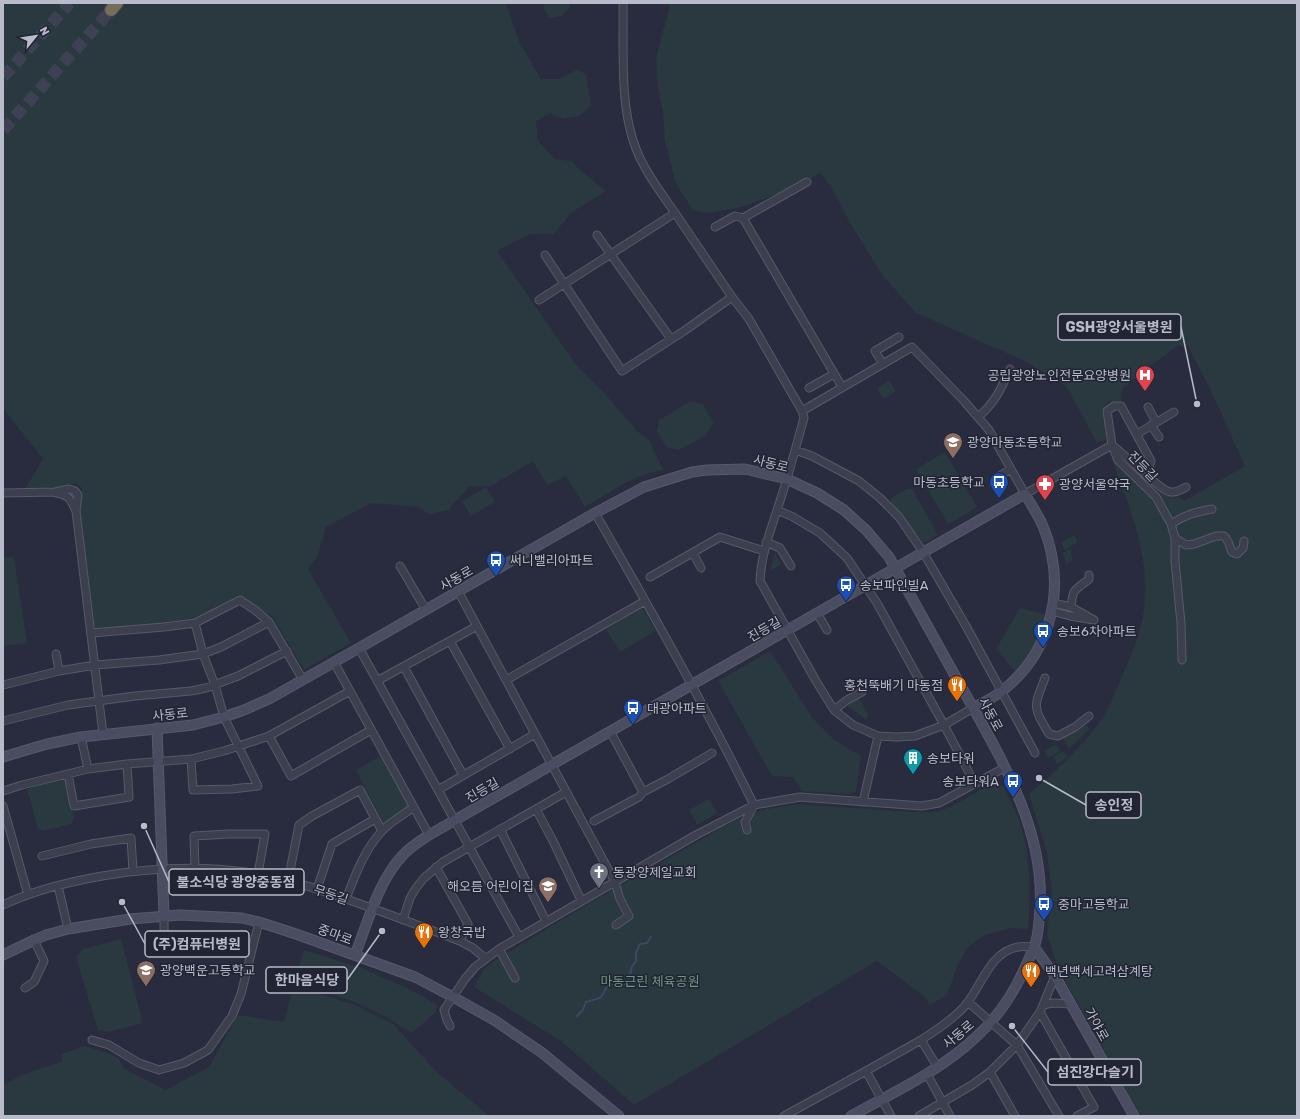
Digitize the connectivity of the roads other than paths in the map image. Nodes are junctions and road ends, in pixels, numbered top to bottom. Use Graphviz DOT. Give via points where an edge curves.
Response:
graph roads {
  1 [pos="623,3"];
  2 [pos="807,182"];
  3 [pos="675,213"];
  4 [pos="743,218"];
  5 [pos="715,227"];
  6 [pos="597,235"];
  7 [pos="611,254"];
  8 [pos="545,255"];
  9 [pos="564,284"];
  10 [pos="732,297"];
  11 [pos="539,300"];
  12 [pos="899,337"];
  13 [pos="672,339"];
  14 [pos="883,364"];
  15 [pos="1010,370"];
  16 [pos="834,374"];
  17 [pos="842,387"];
  18 [pos="809,388"];
  19 [pos="1148,407"];
  20 [pos="802,411"];
  21 [pos="1174,412"];
  22 [pos="978,417"];
  23 [pos="1154,423"];
  24 [pos="1137,434"];
  25 [pos="1159,438"];
  26 [pos="1112,445"];
  27 [pos="795,450"];
  28 [pos="1011,470"];
  29 [pos="1143,472"];
  30 [pos="998,477"];
  31 [pos="787,479"];
  32 [pos="1186,487"];
  33 [pos="4,493"];
  34 [pos="1025,494"];
  35 [pos="1212,509"];
  36 [pos="777,510"];
  37 [pos="595,513"];
  38 [pos="1171,524"];
  39 [pos="1175,538"];
  40 [pos="1244,541"];
  41 [pos="766,542"];
  42 [pos="764,551"];
  43 [pos="923,552"];
  44 [pos="693,553"];
  45 [pos="400,566"];
  46 [pos="791,566"];
  47 [pos="701,568"];
  48 [pos="895,568"];
  49 [pos="1089,575"];
  50 [pos="650,577"];
  51 [pos="866,585"];
  52 [pos="458,591"];
  53 [pos="645,601"];
  54 [pos="1053,607"];
  55 [pos="1071,607"];
  56 [pos="426,610"];
  57 [pos="817,613"];
  58 [pos="269,622"];
  59 [pos="195,623"];
  60 [pos="477,626"];
  61 [pos="787,630"];
  62 [pos="827,630"];
  63 [pos="91,633"];
  64 [pos="450,641"];
  65 [pos="359,648"];
  66 [pos="287,651"];
  67 [pos="56,654"];
  68 [pos="203,654"];
  69 [pos="1182,660"];
  70 [pos="334,662"];
  71 [pos="95,665"];
  72 [pos="404,667"];
  73 [pos="60,671"];
  74 [pos="1045,678"];
  75 [pos="303,680"];
  76 [pos="506,680"];
  77 [pos="378,681"];
  78 [pos="3,685"];
  79 [pos="215,685"];
  80 [pos="692,685"];
  81 [pos="350,691"];
  82 [pos="1002,691"];
  83 [pos="862,692"];
  84 [pos="99,701"];
  85 [pos="974,708"];
  86 [pos="834,710"];
  87 [pos="1089,716"];
  88 [pos="224,717"];
  89 [pos="3,721"];
  90 [pos="944,725"];
  91 [pos="157,728"];
  92 [pos="371,730"];
  93 [pos="610,732"];
  94 [pos="103,734"];
  95 [pos="535,734"];
  96 [pos="269,736"];
  97 [pos="878,736"];
  98 [pos="81,737"];
  99 [pos="239,746"];
  100 [pos="510,749"];
  101 [pos="1035,753"];
  102 [pos="712,754"];
  103 [pos="3,756"];
  104 [pos="190,759"];
  105 [pos="158,761"];
  106 [pos="127,764"];
  107 [pos="552,765"];
  108 [pos="1004,768"];
  109 [pos="88,769"];
  110 [pos="68,774"];
  111 [pos="464,776"];
  112 [pos="975,784"];
  113 [pos="438,790"];
  114 [pos="3,791"];
  115 [pos="566,792"];
  116 [pos="643,792"];
  117 [pos="863,802"];
  118 [pos="754,804"];
  119 [pos="3,806"];
  120 [pos="414,808"];
  121 [pos="536,809"];
  122 [pos="376,818"];
  123 [pos="455,820"];
  124 [pos="594,821"];
  125 [pos="6,825"];
  126 [pos="500,829"];
  127 [pos="747,830"];
  128 [pos="382,831"];
  129 [pos="429,835"];
  130 [pos="470,847"];
  131 [pos="42,856"];
  132 [pos="436,867"];
  133 [pos="162,868"];
  134 [pos="195,868"];
  135 [pos="133,871"];
  136 [pos="258,874"];
  137 [pos="288,881"];
  138 [pos="615,882"];
  139 [pos="58,886"];
  140 [pos="317,889"];
  141 [pos="28,894"];
  142 [pos="346,899"];
  143 [pos="582,900"];
  144 [pos="3,905"];
  145 [pos="373,908"];
  146 [pos="164,916"];
  147 [pos="403,920"];
  148 [pos="546,921"];
  149 [pos="259,922"];
  150 [pos="616,924"];
  151 [pos="68,929"];
  152 [pos="166,937"];
  153 [pos="519,937"];
  154 [pos="34,940"];
  155 [pos="460,942"];
  156 [pos="1034,947"];
  157 [pos="499,949"];
  158 [pos="3,955"];
  159 [pos="355,955"];
  160 [pos="485,958"];
  161 [pos="1055,976"];
  162 [pos="515,978"];
  163 [pos="25,988"];
  164 [pos="453,997"];
  165 [pos="968,1002"];
  166 [pos="1071,1004"];
  167 [pos="1041,1009"];
  168 [pos="990,1023"];
  169 [pos="450,1026"];
  170 [pos="92,1040"];
  171 [pos="921,1040"];
  172 [pos="1017,1045"];
  173 [pos="938,1068"];
  174 [pos="866,1071"];
  175 [pos="990,1072"];
  176 [pos="927,1074"];
  177 [pos="882,1100"];
  178 [pos="943,1103"];
  179 [pos="856,1115"];
  180 [pos="619,1116"];
  181 [pos="784,1116"];
  182 [pos="891,1116"];
  183 [pos="919,1116"];
  184 [pos="950,1116"];
  185 [pos="1015,1116"];
  186 [pos="1059,1116"];
  187 [pos="1077,1116"];
  188 [pos="1134,1116"];
  1 -- 3 [label="street" via="627,121 642,162"];
  2 -- 4 [label="street"];
  3 -- 7 [label="street"];
  3 -- 10 [label="street"];
  4 -- 5 [label="street" via="734,216"];
  4 -- 16 [label="street"];
  6 -- 7 [label="street"];
  7 -- 9 [label="street"];
  7 -- 13 [label="street"];
  8 -- 9 [label="street"];
  9 -- 11 [label="street"];
  9 -- 13 [label="street" via="622,371"];
  10 -- 13 [label="street"];
  10 -- 20 [label="street" via="749,319"];
  12 -- 14 [label="street" via="875,351"];
  14 -- 17 [label="street"];
  14 -- 22 [label="street" via="912,347"];
  15 -- 22 [label="street" via="999,394 989,408"];
  16 -- 17 [label="street"];
  16 -- 18 [label="street"];
  17 -- 20 [label="street"];
  19 -- 23 [label="street"];
  20 -- 27 [label="street" via="804,418"];
  21 -- 23 [label="street"];
  22 -- 28 [label="street" via="989,430"];
  23 -- 24 [label="street"];
  23 -- 25 [label="street"];
  24 -- 26 [label="street" via="1121,406 1114,406 1107,411"];
  24 -- 29 [label="street" via="1151,461"];
  26 -- 29 [label="street"];
  26 -- 34 [label="street, 진등길"];
  26 -- 38 [label="street, 진등길" via="1118,460 1156,498"];
  27 -- 31 [label="street"];
  27 -- 43 [label="street" via="860,481 899,517"];
  28 -- 30 [label="street"];
  28 -- 34 [label="street"];
  29 -- 32 [label="street" via="1171,492"];
  31 -- 36 [label="street"];
  31 -- 37 [label="street, 사동로" via="745,469 692,472 644,487"];
  31 -- 48 [label="street, 사동로" via="817,493 844,510 882,548"];
  33 -- 63 [label="street" via="55,492 69,489 78,495 76,511"];
  34 -- 43 [label="street, 진등길"];
  34 -- 54 [label="street" via="1043,525 1049,545 1055,582"];
  35 -- 38 [label="street" via="1194,512"];
  36 -- 41 [label="street"];
  36 -- 51 [label="street" via="820,533 847,558"];
  37 -- 52 [label="street, 사동로"];
  37 -- 53 [label="street"];
  38 -- 39 [label="street, 진등길"];
  39 -- 40 [label="street" via="1186,545 1224,536 1228,539 1232,552 1236,554 1243,548"];
  39 -- 69 [label="street, 진등길"];
  41 -- 42 [label="street"];
  41 -- 46 [label="street" via="780,548"];
  42 -- 44 [label="street" via="720,538"];
  42 -- 61 [label="street" via="760,581"];
  43 -- 48 [label="street, 진등길"];
  43 -- 82 [label="street"];
  44 -- 47 [label="street"];
  44 -- 50 [label="street"];
  45 -- 56 [label="street"];
  48 -- 51 [label="street, 진등길"];
  48 -- 85 [label="street, 사동로"];
  49 -- 55 [label="street" via="1088,579 1074,590"];
  51 -- 57 [label="street, 진등길"];
  51 -- 90 [label="street"];
  52 -- 56 [label="street, 사동로"];
  52 -- 60 [label="street"];
  53 -- 76 [label="street"];
  53 -- 80 [label="street"];
  54 -- 55 [label="street"];
  54 -- 55 [label="street" via="1070,616 1094,620"];
  54 -- 82 [label="street" via="1042,642 1033,657"];
  56 -- 65 [label="street, 사동로"];
  57 -- 61 [label="street, 진등길"];
  57 -- 62 [label="street"];
  58 -- 59 [label="street" via="240,600"];
  58 -- 66 [label="street"];
  58 -- 68 [label="street"];
  59 -- 63 [label="street"];
  59 -- 68 [label="street"];
  60 -- 64 [label="street"];
  60 -- 76 [label="street"];
  61 -- 80 [label="street, 진등길"];
  61 -- 86 [label="street"];
  63 -- 71 [label="street"];
  64 -- 72 [label="street"];
  64 -- 100 [label="street"];
  65 -- 70 [label="street, 사동로"];
  65 -- 77 [label="street"];
  66 -- 75 [label="street"];
  66 -- 79 [label="street"];
  67 -- 73 [label="street"];
  68 -- 71 [label="street"];
  68 -- 79 [label="street"];
  70 -- 75 [label="street, 사동로"];
  70 -- 81 [label="street"];
  71 -- 73 [label="street"];
  71 -- 84 [label="street"];
  72 -- 77 [label="street"];
  72 -- 111 [label="street"];
  73 -- 78 [label="street"];
  74 -- 87 [label="street" via="1036,701 1037,714 1050,734 1058,736"];
  75 -- 88 [label="street, 사동로" via="269,699"];
  76 -- 95 [label="street"];
  77 -- 113 [label="street"];
  79 -- 84 [label="street" via="191,691"];
  79 -- 88 [label="street"];
  80 -- 93 [label="street, 진등길"];
  80 -- 118 [label="street"];
  81 -- 92 [label="street"];
  81 -- 96 [label="street"];
  82 -- 85 [label="street"];
  82 -- 101 [label="street"];
  83 -- 86 [label="street"];
  84 -- 89 [label="street" via="68,705"];
  84 -- 94 [label="street"];
  85 -- 90 [label="street"];
  85 -- 108 [label="street, 사동로"];
  86 -- 97 [label="street" via="853,725"];
  88 -- 91 [label="street, 사동로" via="193,725"];
  88 -- 99 [label="street"];
  90 -- 97 [label="street" via="916,736"];
  90 -- 112 [label="street"];
  91 -- 94 [label="street, 사동로"];
  91 -- 105 [label="street"];
  92 -- 96 [label="street" via="291,776"];
  92 -- 120 [label="street"];
  93 -- 107 [label="street, 진등길"];
  93 -- 116 [label="street"];
  94 -- 98 [label="street, 사동로"];
  95 -- 100 [label="street"];
  95 -- 107 [label="street"];
  96 -- 99 [label="street"];
  97 -- 117 [label="street"];
  98 -- 103 [label="street, 사동로"];
  98 -- 109 [label="street"];
  99 -- 104 [label="street"];
  99 -- 104 [label="street" via="258,786 193,790"];
  100 -- 111 [label="street"];
  102 -- 116 [label="street"];
  104 -- 105 [label="street"];
  105 -- 106 [label="street"];
  105 -- 133 [label="street"];
  106 -- 109 [label="street"];
  106 -- 110 [label="street" via="129,797 74,806"];
  107 -- 115 [label="street"];
  107 -- 123 [label="street, 진등길"];
  108 -- 112 [label="street"];
  108 -- 156 [label="street, 사동로" via="1029,826 1037,863 1041,891 1039,924"];
  109 -- 110 [label="street"];
  110 -- 114 [label="street"];
  111 -- 113 [label="street"];
  112 -- 117 [label="street" via="939,803 922,806"];
  113 -- 123 [label="street"];
  115 -- 121 [label="street"];
  115 -- 138 [label="street"];
  116 -- 124 [label="street" via="640,798"];
  117 -- 118 [label="street" via="800,797"];
  118 -- 127 [label="street" via="745,822"];
  118 -- 138 [label="street"];
  119 -- 125 [label="street"];
  120 -- 128 [label="street"];
  120 -- 129 [label="street"];
  121 -- 126 [label="street"];
  121 -- 143 [label="street"];
  122 -- 128 [label="street"];
  122 -- 137 [label="street" via="360,790 312,816 300,825"];
  122 -- 140 [label="street" via="332,844"];
  123 -- 129 [label="street, 진등길"];
  123 -- 130 [label="street"];
  125 -- 141 [label="street"];
  126 -- 130 [label="street"];
  126 -- 148 [label="street"];
  128 -- 142 [label="street" via="368,849"];
  129 -- 145 [label="street, 진등길" via="403,855 392,869"];
  130 -- 132 [label="street"];
  130 -- 153 [label="street"];
  131 -- 135 [label="street" via="91,844 131,838"];
  132 -- 147 [label="street" via="424,878 410,898"];
  132 -- 155 [label="street" via="468,924"];
  133 -- 134 [label="street, 무등길"];
  133 -- 135 [label="street, 무등길"];
  133 -- 146 [label="street"];
  134 -- 136 [label="street, 무등길"];
  134 -- 136 [label="street" via="194,836 265,834"];
  135 -- 139 [label="street, 무등길"];
  136 -- 137 [label="street, 무등길"];
  137 -- 140 [label="street, 무등길"];
  138 -- 143 [label="street"];
  138 -- 150 [label="street" via="629,916"];
  139 -- 141 [label="street, 무등길"];
  139 -- 151 [label="street"];
  140 -- 142 [label="street, 무등길"];
  141 -- 144 [label="street, 무등길"];
  142 -- 145 [label="street, 무등길"];
  143 -- 148 [label="street"];
  145 -- 147 [label="street, 무등길"];
  145 -- 159 [label="street, 진등길"];
  146 -- 149 [label="street, 중마로" via="242,918"];
  146 -- 151 [label="street, 중마로"];
  146 -- 152 [label="street"];
  147 -- 155 [label="street, 무등길"];
  148 -- 153 [label="street"];
  149 -- 159 [label="street, 중마로"];
  149 -- 170 [label="street" via="242,994 232,1016 208,1050 184,1063 159,1070 139,1063 109,1045"];
  151 -- 154 [label="street, 중마로"];
  153 -- 157 [label="street"];
  154 -- 158 [label="street, 중마로"];
  154 -- 163 [label="street" via="44,961 34,982"];
  155 -- 160 [label="street, 무등길"];
  156 -- 161 [label="street, 가야로"];
  156 -- 165 [label="street" via="1019,947 1002,953 991,965"];
  156 -- 168 [label="street, 사동로" via="1018,982 1000,1012"];
  157 -- 160 [label="street"];
  157 -- 162 [label="street"];
  159 -- 164 [label="street, 중마로" via="414,977"];
  160 -- 164 [label="street" via="475,967"];
  161 -- 166 [label="street, 가야로"];
  161 -- 167 [label="street"];
  164 -- 169 [label="street" via="444,1010"];
  164 -- 180 [label="street, 중마로" via="494,1020 541,1052"];
  165 -- 168 [label="street"];
  165 -- 171 [label="street" via="937,1030"];
  166 -- 167 [label="street" via="1053,1003"];
  166 -- 188 [label="street, 가야로"];
  167 -- 172 [label="street"];
  167 -- 187 [label="street" via="1094,1107"];
  168 -- 172 [label="street"];
  168 -- 173 [label="street, 사동로" via="977,1037"];
  171 -- 173 [label="street"];
  171 -- 174 [label="street"];
  172 -- 175 [label="street"];
  172 -- 186 [label="street"];
  173 -- 176 [label="street, 사동로"];
  174 -- 177 [label="street"];
  174 -- 181 [label="street"];
  175 -- 178 [label="street"];
  175 -- 185 [label="street"];
  176 -- 177 [label="street, 사동로"];
  176 -- 178 [label="street"];
  177 -- 179 [label="street, 사동로"];
  177 -- 182 [label="street"];
  178 -- 183 [label="street"];
  178 -- 184 [label="street"];
}
